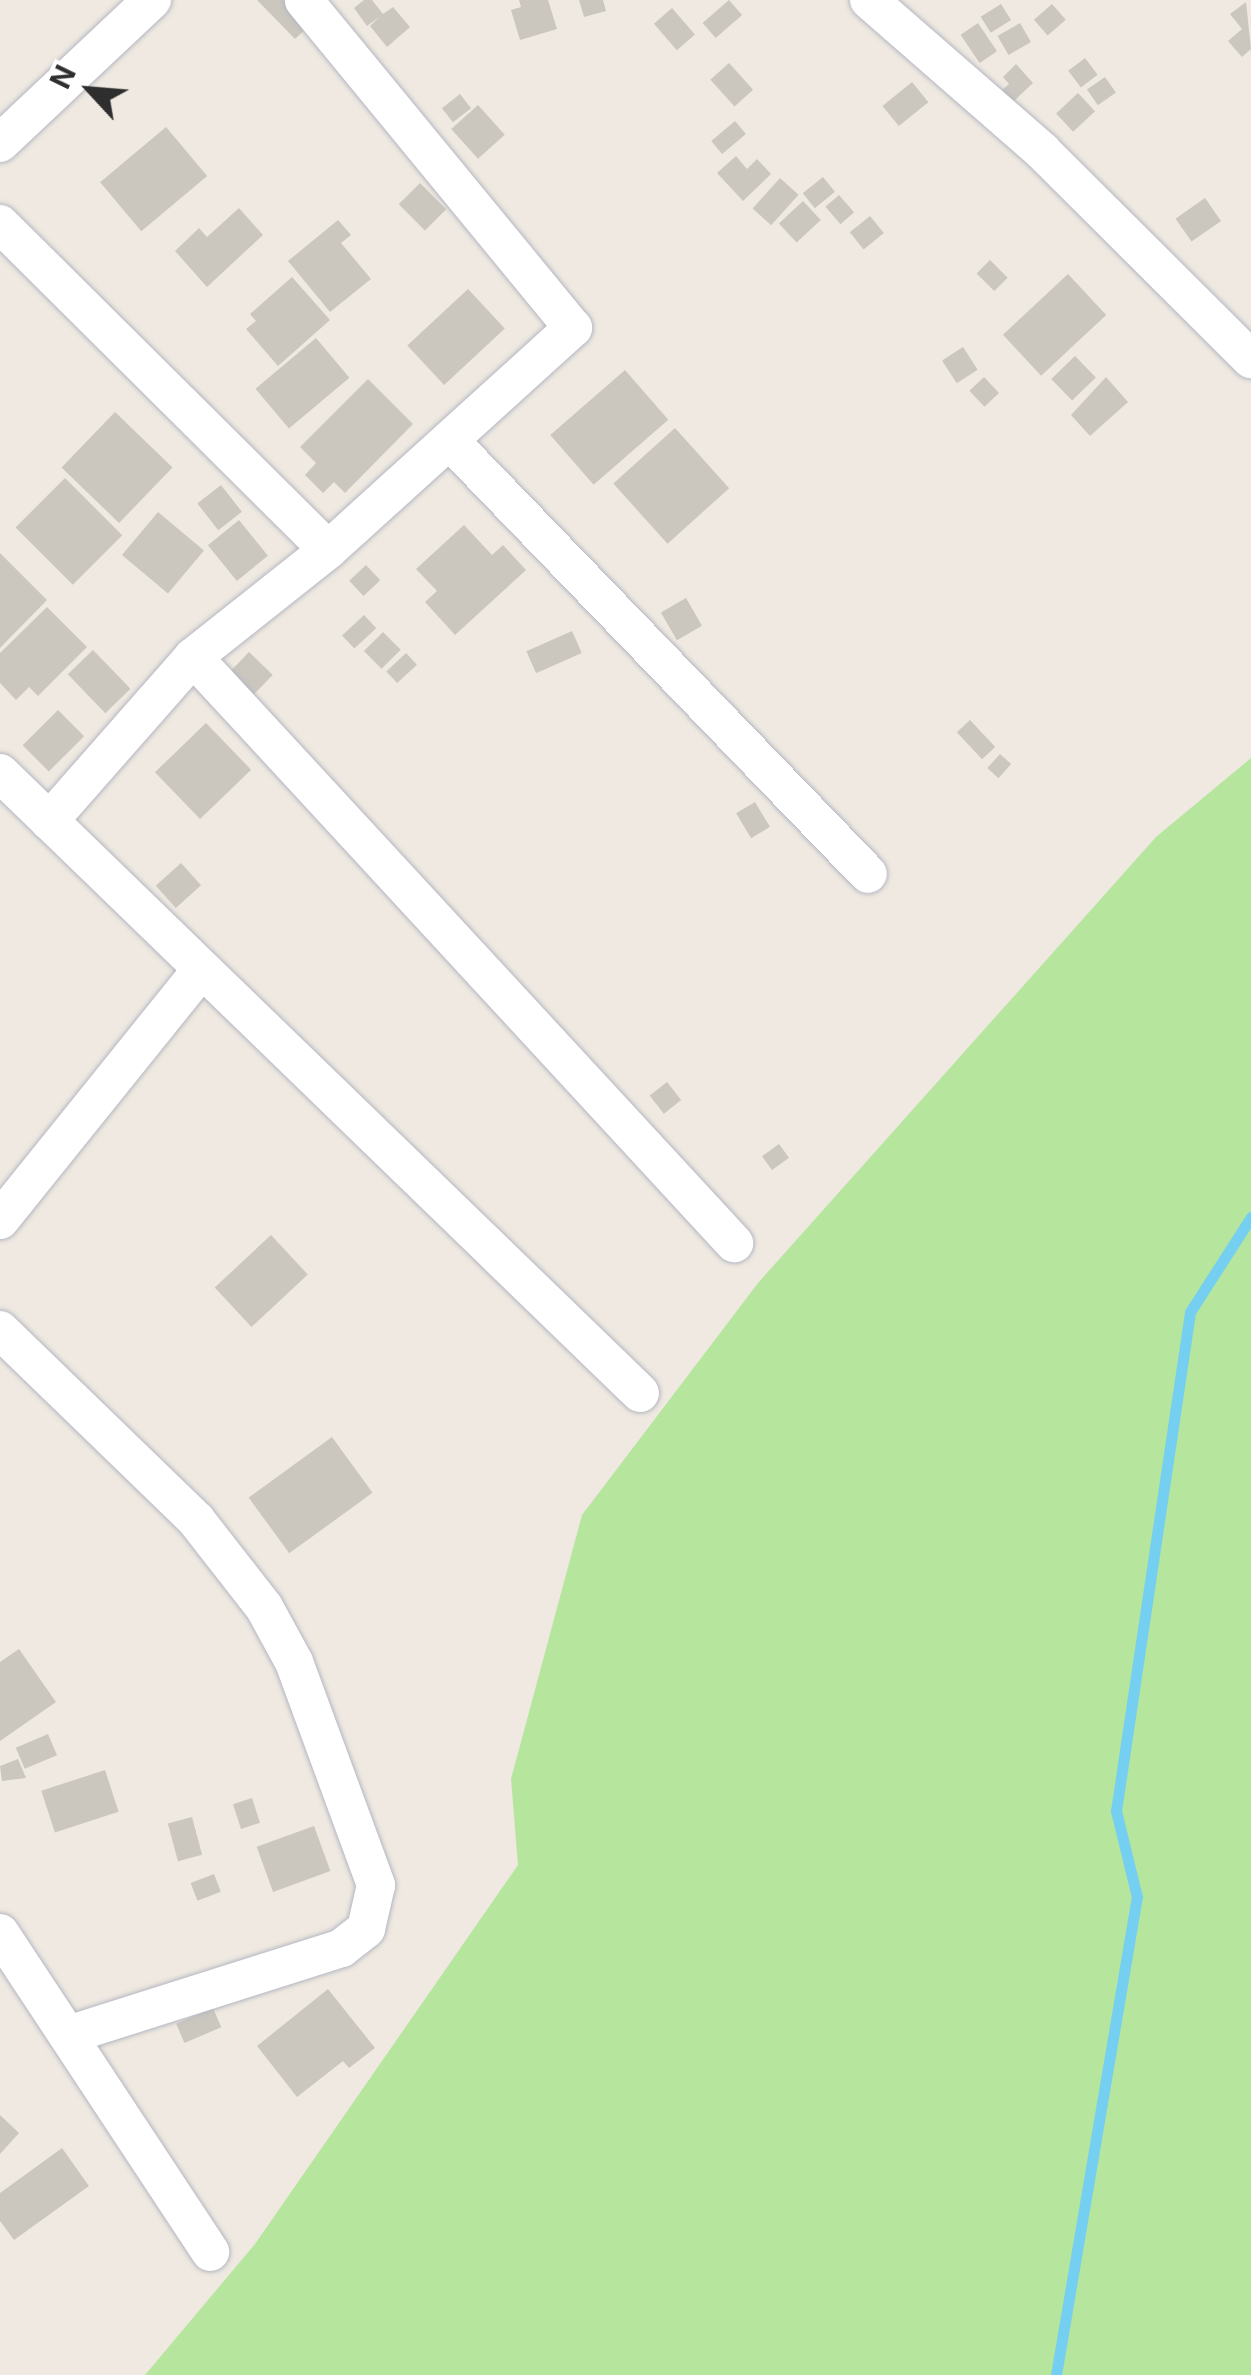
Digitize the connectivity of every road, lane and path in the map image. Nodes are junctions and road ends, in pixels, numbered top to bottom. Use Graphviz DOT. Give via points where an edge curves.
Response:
graph roads {
  1 [pos="152,0"];
  2 [pos="304,0"];
  3 [pos="868,0"];
  4 [pos="0,143"];
  5 [pos="0,224"];
  6 [pos="1251,359"];
  7 [pos="449,440"];
  8 [pos="328,550"];
  9 [pos="193,656"];
  10 [pos="0,774"];
  11 [pos="49,820"];
  12 [pos="868,874"];
  13 [pos="202,969"];
  14 [pos="0,1220"];
  15 [pos="734,1244"];
  16 [pos="0,1330"];
  17 [pos="640,1392"];
  18 [pos="0,1932"];
  19 [pos="67,2035"];
  20 [pos="210,2252"];
  1 -- 4 [label="street"];
  2 -- 7 [label="street" via="573,328"];
  3 -- 6 [label="street" via="1042,151"];
  5 -- 8 [label="street"];
  7 -- 8 [label="street"];
  7 -- 12 [label="street"];
  8 -- 9 [label="street"];
  9 -- 11 [label="street"];
  9 -- 15 [label="street"];
  10 -- 11 [label="street"];
  11 -- 13 [label="street"];
  13 -- 14 [label="street"];
  13 -- 17 [label="street"];
  16 -- 19 [label="street" via="196,1520 264,1607 294,1662 376,1885 366,1929 342,1948"];
  18 -- 19 [label="street"];
  19 -- 20 [label="street"];
}
